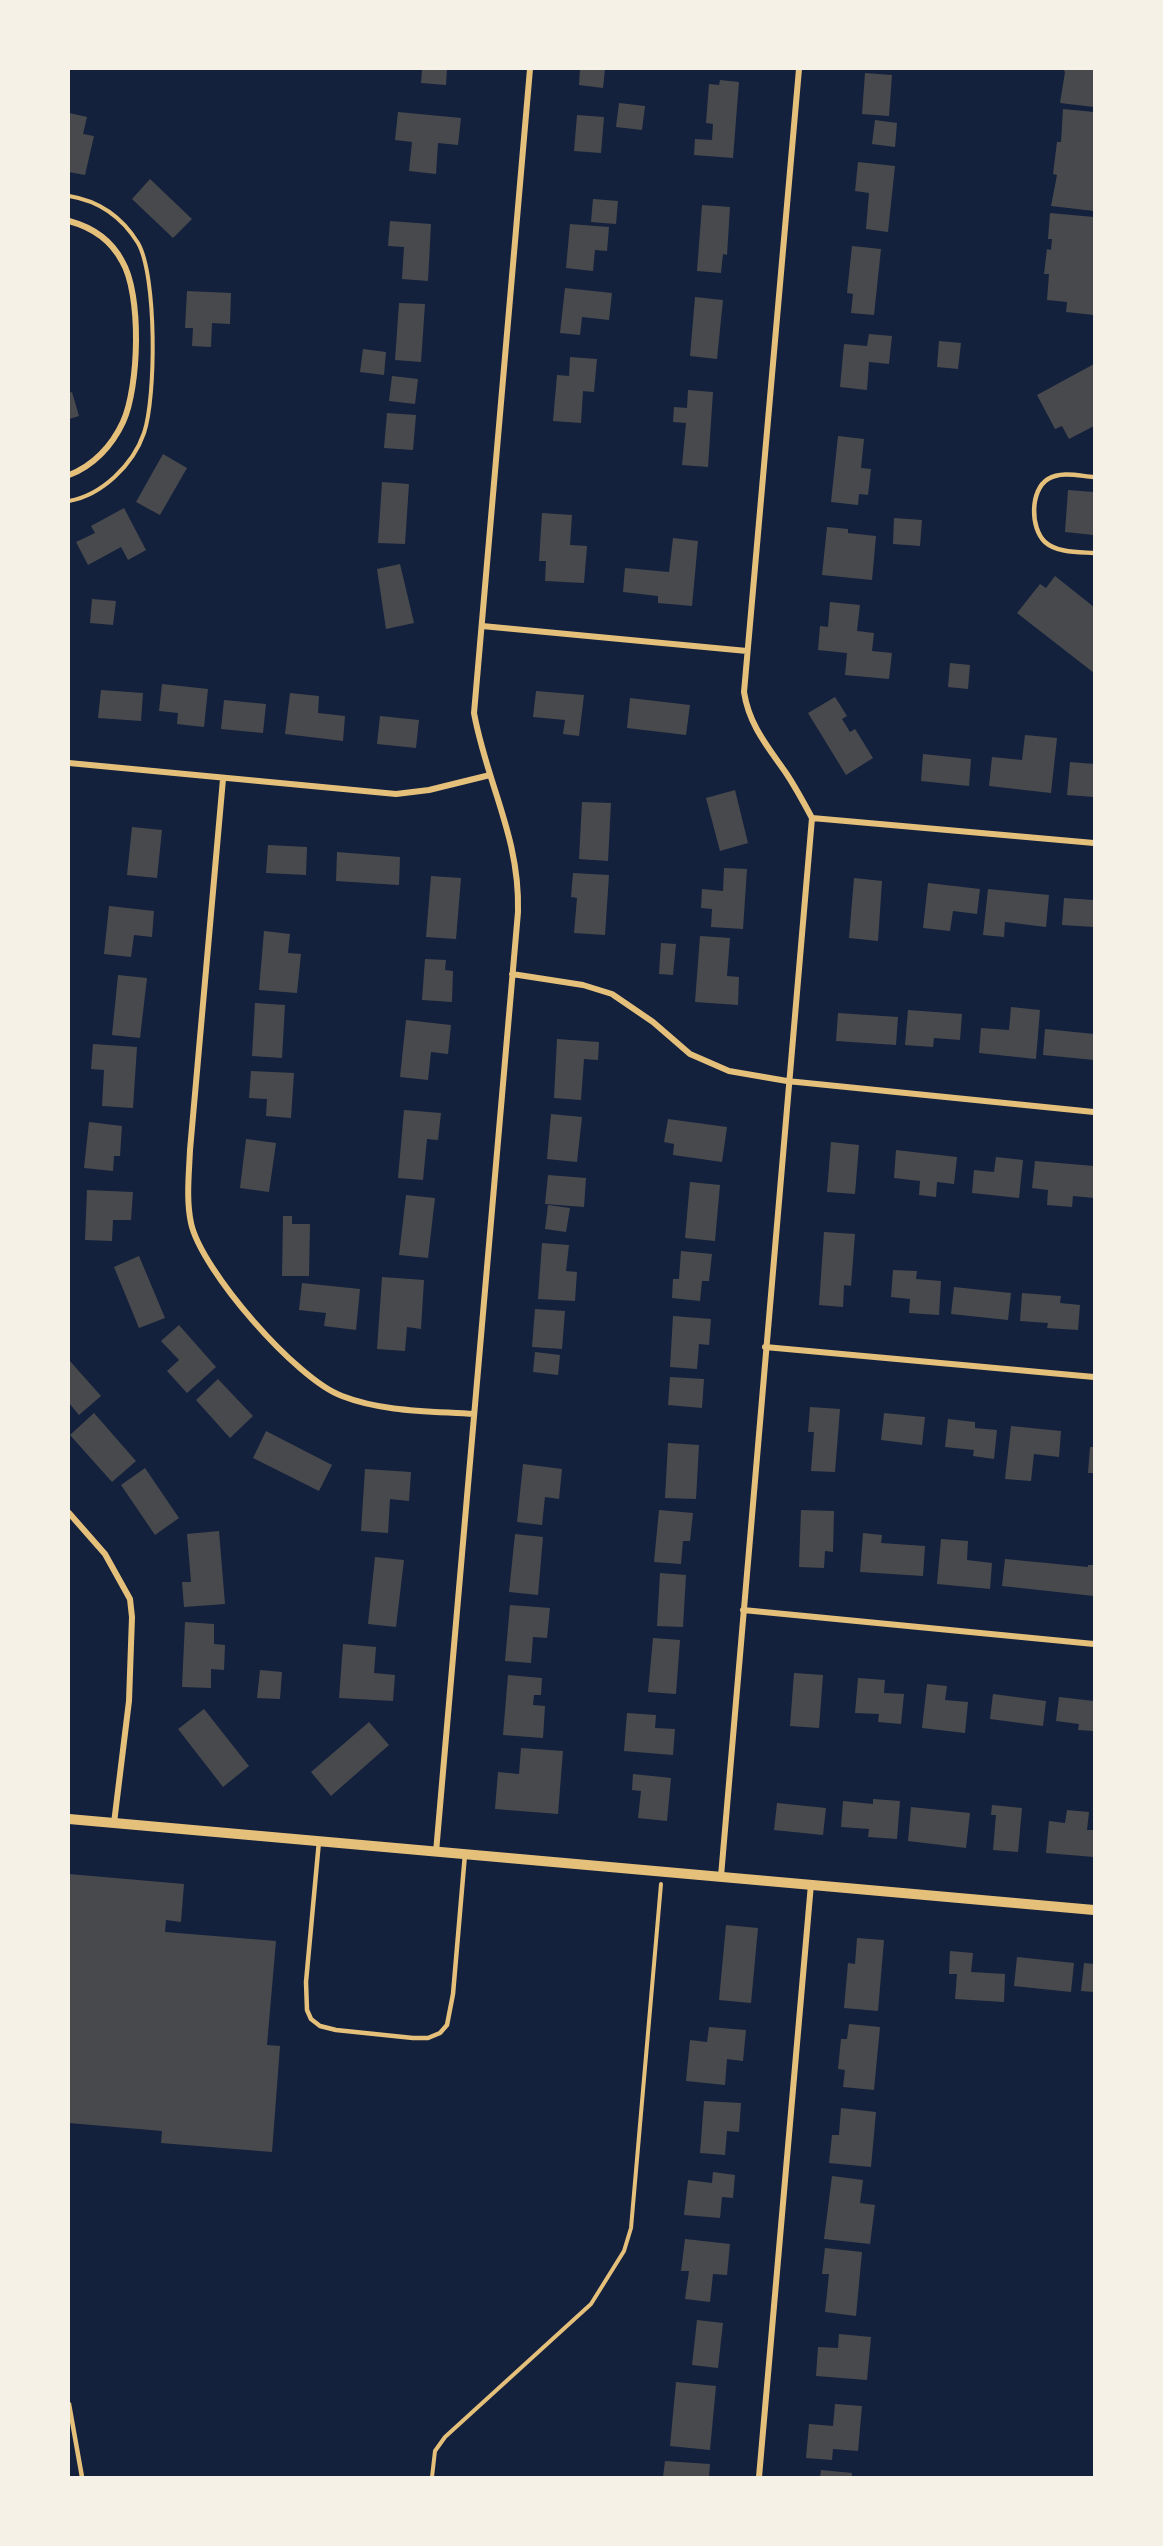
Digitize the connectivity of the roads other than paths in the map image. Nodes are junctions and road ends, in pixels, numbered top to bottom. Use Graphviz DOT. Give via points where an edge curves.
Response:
graph roads {
  1 [pos="530,69"];
  2 [pos="799,69"];
  3 [pos="69,221"];
  4 [pos="69,475"];
  5 [pos="1094,477"];
  6 [pos="1094,553"];
  7 [pos="482,626"];
  8 [pos="747,651"];
  9 [pos="69,763"];
  10 [pos="490,774"];
  11 [pos="223,779"];
  12 [pos="812,818"];
  13 [pos="1094,843"];
  14 [pos="512,974"];
  15 [pos="788,1081"];
  16 [pos="1094,1112"];
  17 [pos="765,1347"];
  18 [pos="1094,1377"];
  19 [pos="474,1414"];
  20 [pos="69,1513"];
  21 [pos="743,1610"];
  22 [pos="1094,1644"];
  23 [pos="69,1819"];
  24 [pos="114,1823"];
  25 [pos="319,1841"];
  26 [pos="436,1852"];
  27 [pos="465,1854"];
  28 [pos="721,1876"];
  29 [pos="811,1884"];
  30 [pos="1094,1910"];
  31 [pos="69,2404"];
  32 [pos="82,2477"];
  33 [pos="759,2477"];
  1 -- 7 [label="street"];
  2 -- 8 [label="street"];
  3 -- 4 [label="street" via="103,237 115,251 128,275 136,315 124,421 96,459"];
  5 -- 6 [label="lane" via="1060,474 1047,480 1034,506 1038,530 1045,542 1060,550"];
  7 -- 8 [label="street"];
  7 -- 10 [label="street" via="474,713"];
  8 -- 12 [label="street" via="744,692 754,728"];
  9 -- 11 [label="street"];
  10 -- 11 [label="street" via="396,794"];
  10 -- 14 [label="street" via="514,852 519,884"];
  11 -- 19 [label="street" via="190,1150 191,1225 218,1275 257,1324 301,1370 323,1385 340,1396 369,1404"];
  12 -- 13 [label="street"];
  12 -- 15 [label="street"];
  14 -- 15 [label="street" via="583,985 612,994 690,1054 729,1071"];
  14 -- 19 [label="street"];
  15 -- 16 [label="street"];
  15 -- 17 [label="street"];
  17 -- 18 [label="street"];
  17 -- 21 [label="street"];
  19 -- 26 [label="street"];
  20 -- 24 [label="street" via="105,1554 130,1599 129,1701"];
  21 -- 22 [label="street"];
  21 -- 28 [label="street"];
  23 -- 24 [label="street"];
  24 -- 25 [label="street"];
  25 -- 26 [label="street"];
  25 -- 27 [label="lane" via="306,1982 311,2019 336,2030 413,2038 428,2038 447,2025"];
  26 -- 27 [label="street"];
  27 -- 28 [label="street"];
  28 -- 29 [label="street"];
  29 -- 30 [label="street"];
  29 -- 33 [label="street"];
  31 -- 32 [label="lane"];
}
